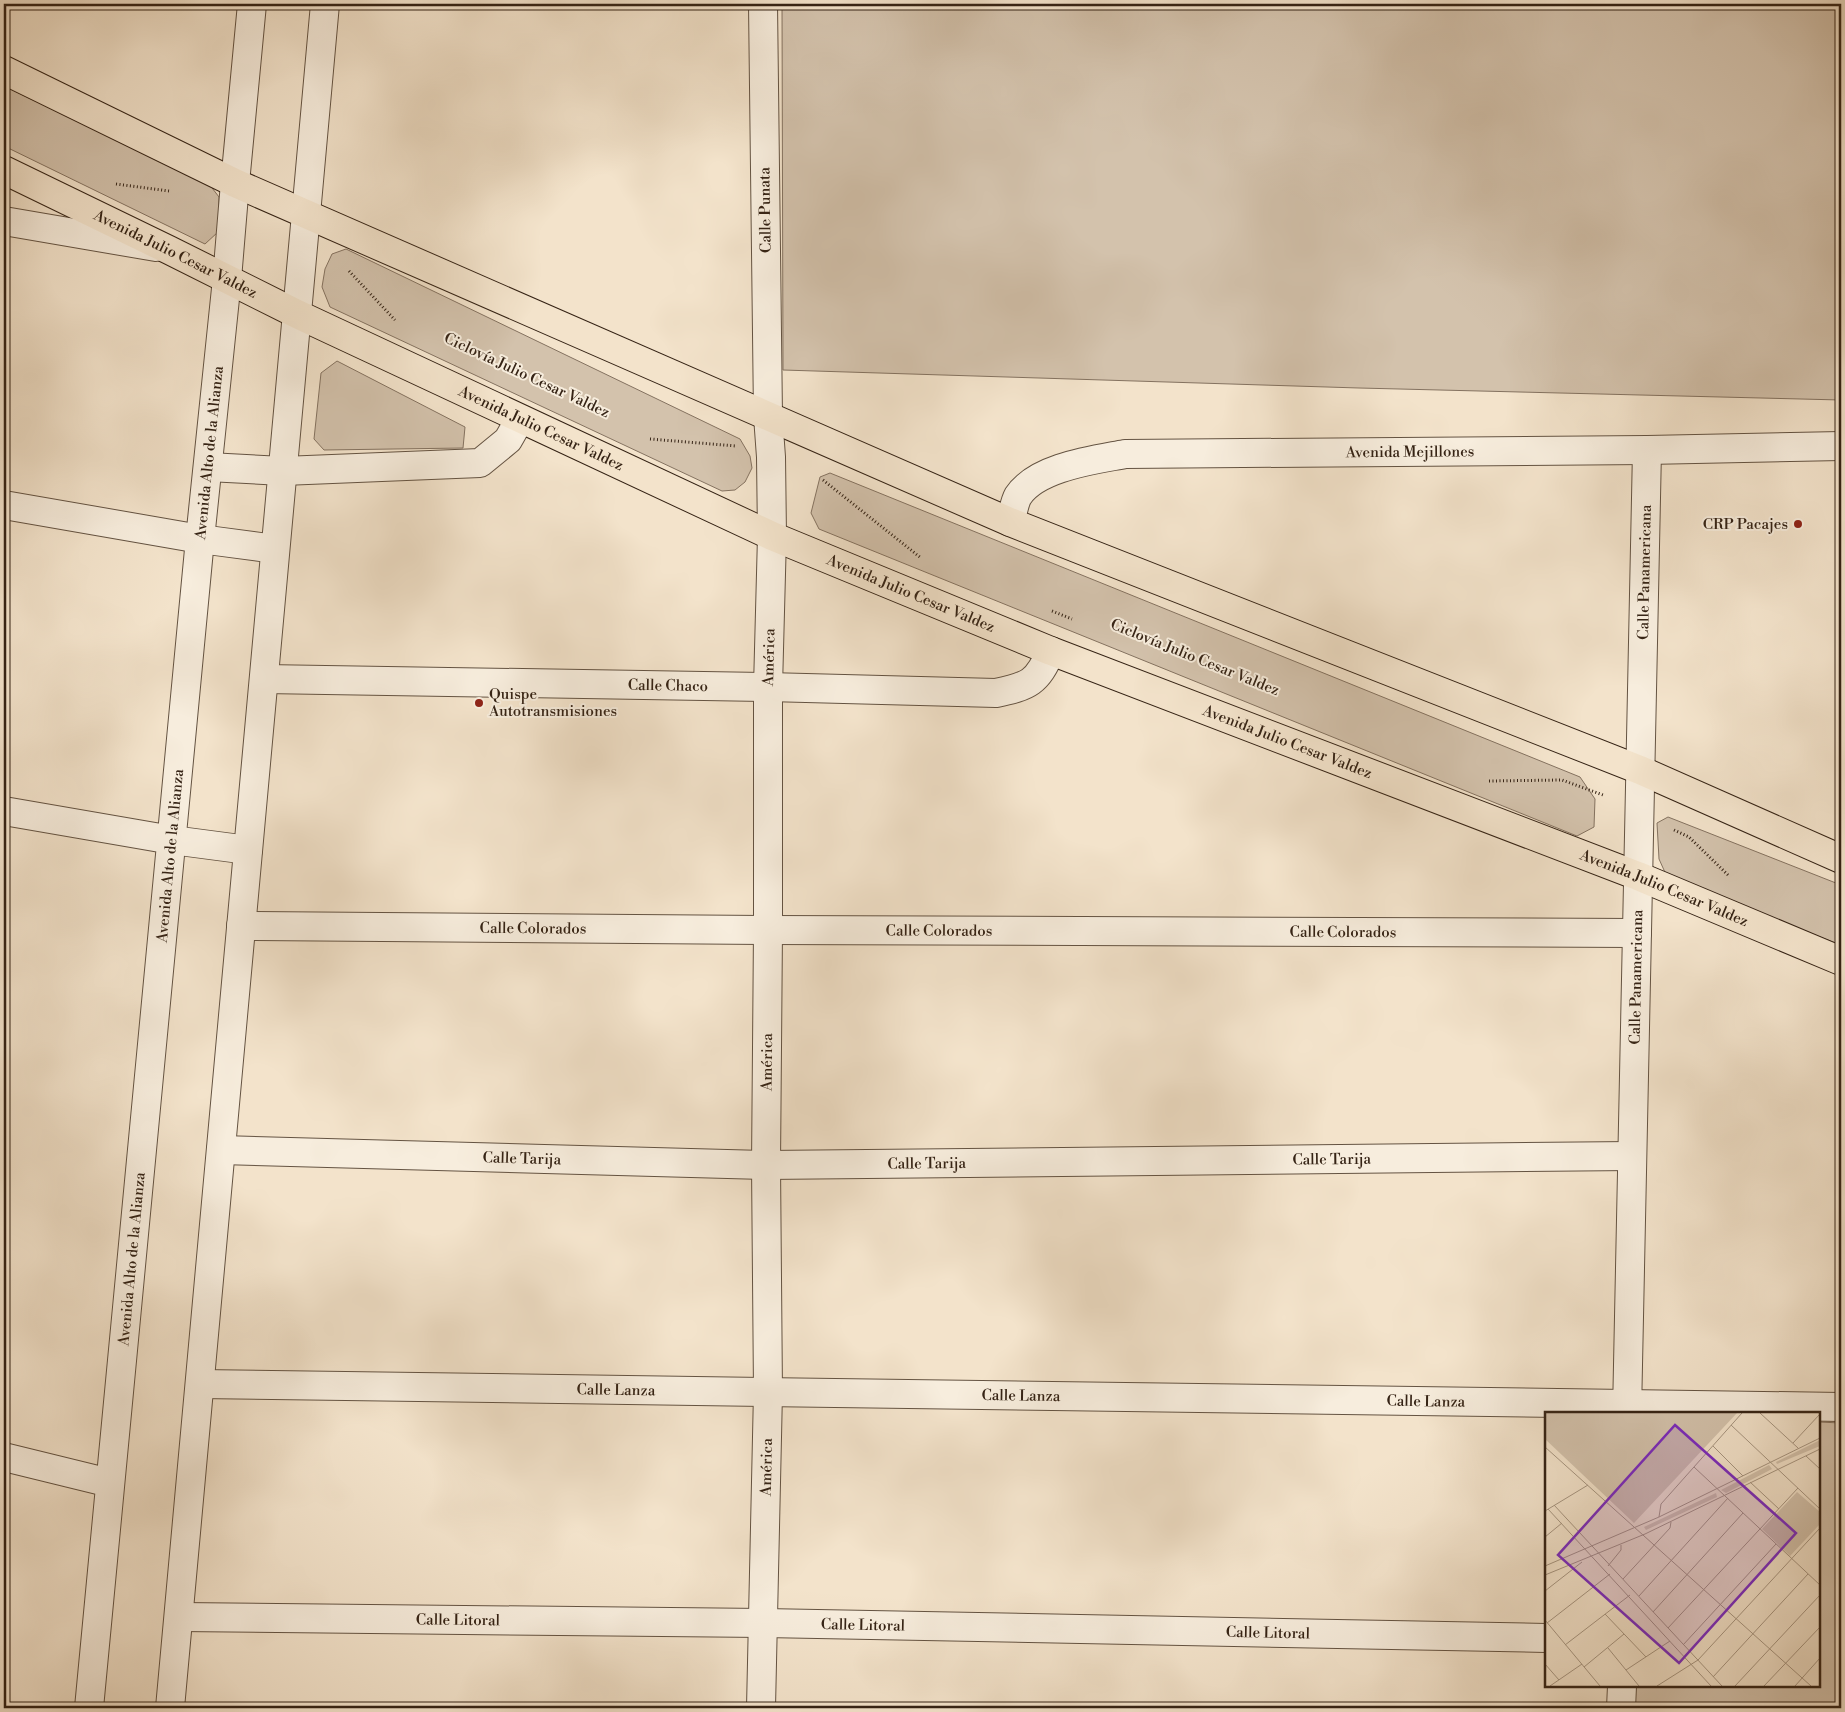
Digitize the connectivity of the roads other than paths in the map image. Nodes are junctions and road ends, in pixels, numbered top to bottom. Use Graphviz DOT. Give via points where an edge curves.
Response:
graph roads {
  1 [pos="252,4"];
  2 [pos="325,4"];
  3 [pos="763,4"];
  4 [pos="4,70"];
  5 [pos="4,170"];
  6 [pos="235,183"];
  7 [pos="306,214"];
  8 [pos="4,221"];
  9 [pos="170,250"];
  10 [pos="227,279"];
  11 [pos="297,314"];
  12 [pos="768,416"];
  13 [pos="520,419"];
  14 [pos="1841,446"];
  15 [pos="1647,450"];
  16 [pos="208,467"];
  17 [pos="283,471"];
  18 [pos="4,505"];
  19 [pos="1010,522"];
  20 [pos="772,536"];
  21 [pos="200,539"];
  22 [pos="275,550"];
  23 [pos="1051,651"];
  24 [pos="264,679"];
  25 [pos="768,687"];
  26 [pos="1640,770"];
  27 [pos="4,811"];
  28 [pos="172,840"];
  29 [pos="248,850"];
  30 [pos="1841,859"];
  31 [pos="1638,876"];
  32 [pos="241,926"];
  33 [pos="768,930"];
  34 [pos="1637,933"];
  35 [pos="1841,962"];
  36 [pos="221,1150"];
  37 [pos="1632,1156"];
  38 [pos="766,1165"];
  39 [pos="200,1384"];
  40 [pos="768,1392"];
  41 [pos="1841,1407"];
  42 [pos="1627,1409"];
  43 [pos="4,1457"];
  44 [pos="110,1483"];
  45 [pos="179,1617"];
  46 [pos="764,1623"];
  47 [pos="1545,1638"];
  48 [pos="1622,1687"];
  49 [pos="89,1708"];
  50 [pos="170,1708"];
  51 [pos="761,1708"];
  52 [pos="1622,1708"];
  1 -- 6 [label="street, Avenida Alto de la Alianza"];
  2 -- 7 [label="street"];
  3 -- 12 [label="street, Calle Punata"];
  4 -- 6 [label="main road"];
  5 -- 9 [label="main road, Avenida Julio Cesar Valdez"];
  6 -- 7 [label="main road"];
  6 -- 10 [label="street, Avenida Alto de la Alianza"];
  7 -- 11 [label="street"];
  7 -- 12 [label="main road"];
  8 -- 9 [label="street"];
  9 -- 10 [label="main road, Avenida Julio Cesar Valdez"];
  10 -- 11 [label="main road, Avenida Julio Cesar Valdez"];
  10 -- 16 [label="street, Avenida Alto de la Alianza"];
  11 -- 13 [label="main road, Avenida Julio Cesar Valdez"];
  11 -- 17 [label="street"];
  12 -- 19 [label="main road"];
  12 -- 20 [label="street, América"];
  13 -- 17 [label="street" via="508,440 480,463"];
  13 -- 20 [label="main road, Avenida Julio Cesar Valdez"];
  14 -- 15 [label="street, Avenida Mejillones"];
  15 -- 19 [label="street, Avenida Mejillones" via="1125,454 1066,466 1038,478 1018,496"];
  15 -- 26 [label="street, Calle Panamericana"];
  16 -- 17 [label="street"];
  16 -- 21 [label="street, Avenida Alto de la Alianza"];
  17 -- 22 [label="street"];
  18 -- 21 [label="street"];
  19 -- 26 [label="main road"];
  20 -- 23 [label="main road, Avenida Julio Cesar Valdez"];
  20 -- 25 [label="street, América"];
  21 -- 22 [label="street"];
  21 -- 28 [label="street, Avenida Alto de la Alianza"];
  22 -- 24 [label="street"];
  23 -- 25 [label="street, Calle Chaco" via="1038,676 1022,687 996,693"];
  23 -- 31 [label="main road, Avenida Julio Cesar Valdez"];
  24 -- 25 [label="street, Calle Chaco"];
  24 -- 29 [label="street"];
  25 -- 33 [label="street, América"];
  26 -- 30 [label="main road"];
  26 -- 31 [label="street, Calle Panamericana"];
  27 -- 28 [label="street"];
  28 -- 29 [label="street"];
  28 -- 44 [label="street, Avenida Alto de la Alianza"];
  29 -- 32 [label="street"];
  31 -- 34 [label="street, Calle Panamericana"];
  31 -- 35 [label="main road, Avenida Julio Cesar Valdez"];
  32 -- 33 [label="street, Calle Colorados"];
  32 -- 36 [label="street"];
  33 -- 34 [label="street, Calle Colorados"];
  33 -- 38 [label="street, América"];
  34 -- 37 [label="street, Calle Panamericana"];
  36 -- 38 [label="street, Calle Tarija"];
  36 -- 39 [label="street"];
  37 -- 38 [label="street, Calle Tarija"];
  37 -- 42 [label="street, Calle Panamericana"];
  38 -- 40 [label="street, América"];
  39 -- 40 [label="street, Calle Lanza"];
  39 -- 45 [label="street"];
  40 -- 42 [label="street, Calle Lanza"];
  40 -- 46 [label="street, América"];
  41 -- 42 [label="street, Calle Lanza"];
  43 -- 44 [label="street"];
  44 -- 49 [label="street, Avenida Alto de la Alianza"];
  45 -- 46 [label="street, Calle Litoral"];
  45 -- 50 [label="street"];
  46 -- 47 [label="street, Calle Litoral"];
  46 -- 51 [label="street, América"];
  48 -- 52 [label="street"];
}
